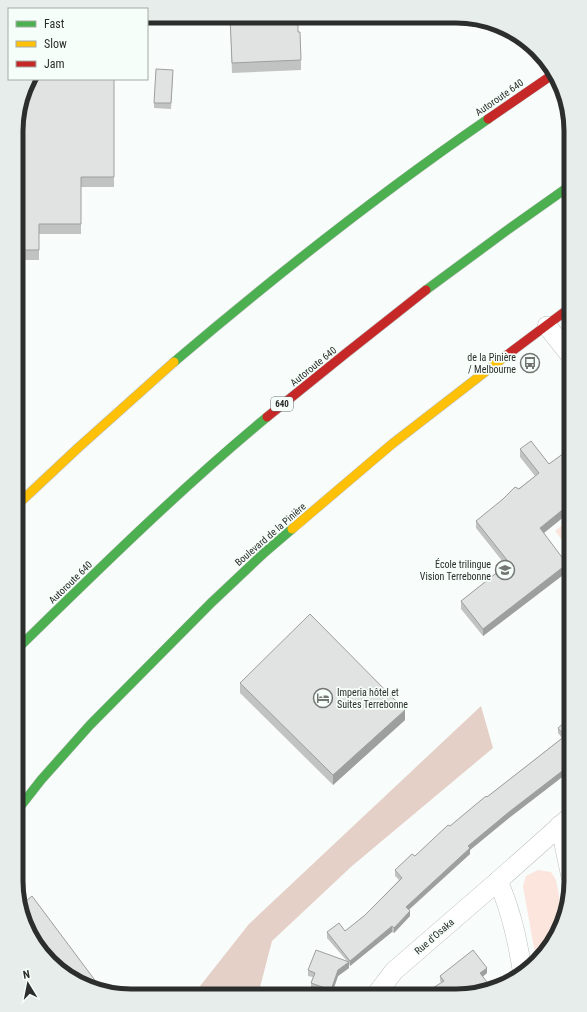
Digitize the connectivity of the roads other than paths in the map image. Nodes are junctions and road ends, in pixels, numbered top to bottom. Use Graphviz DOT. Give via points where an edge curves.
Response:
graph roads {
  1 [pos="549,76"];
  2 [pos="564,190"];
  3 [pos="564,313"];
  4 [pos="547,326"];
  5 [pos="564,347"];
  6 [pos="23,500"];
  7 [pos="23,643"];
  8 [pos="23,803"];
  9 [pos="564,822"];
  10 [pos="498,881"];
  11 [pos="522,967"];
  12 [pos="381,989"];
  1 -- 6 [label="main road, Autoroute 640" via="396,184 245,302 134,397"];
  2 -- 7 [label="main road, Autoroute 640 / 640" via="419,295 269,416 128,540"];
  3 -- 4 [label="main road, Boulevard de la Pinière"];
  4 -- 5 [label="street"];
  4 -- 8 [label="main road, Boulevard de la Pinière" via="392,444 264,553 90,725"];
  9 -- 10 [label="street, Rue d'Osaka"];
  10 -- 11 [label="street" via="512,920"];
  10 -- 12 [label="street, Rue d'Osaka" via="394,971"];
}
